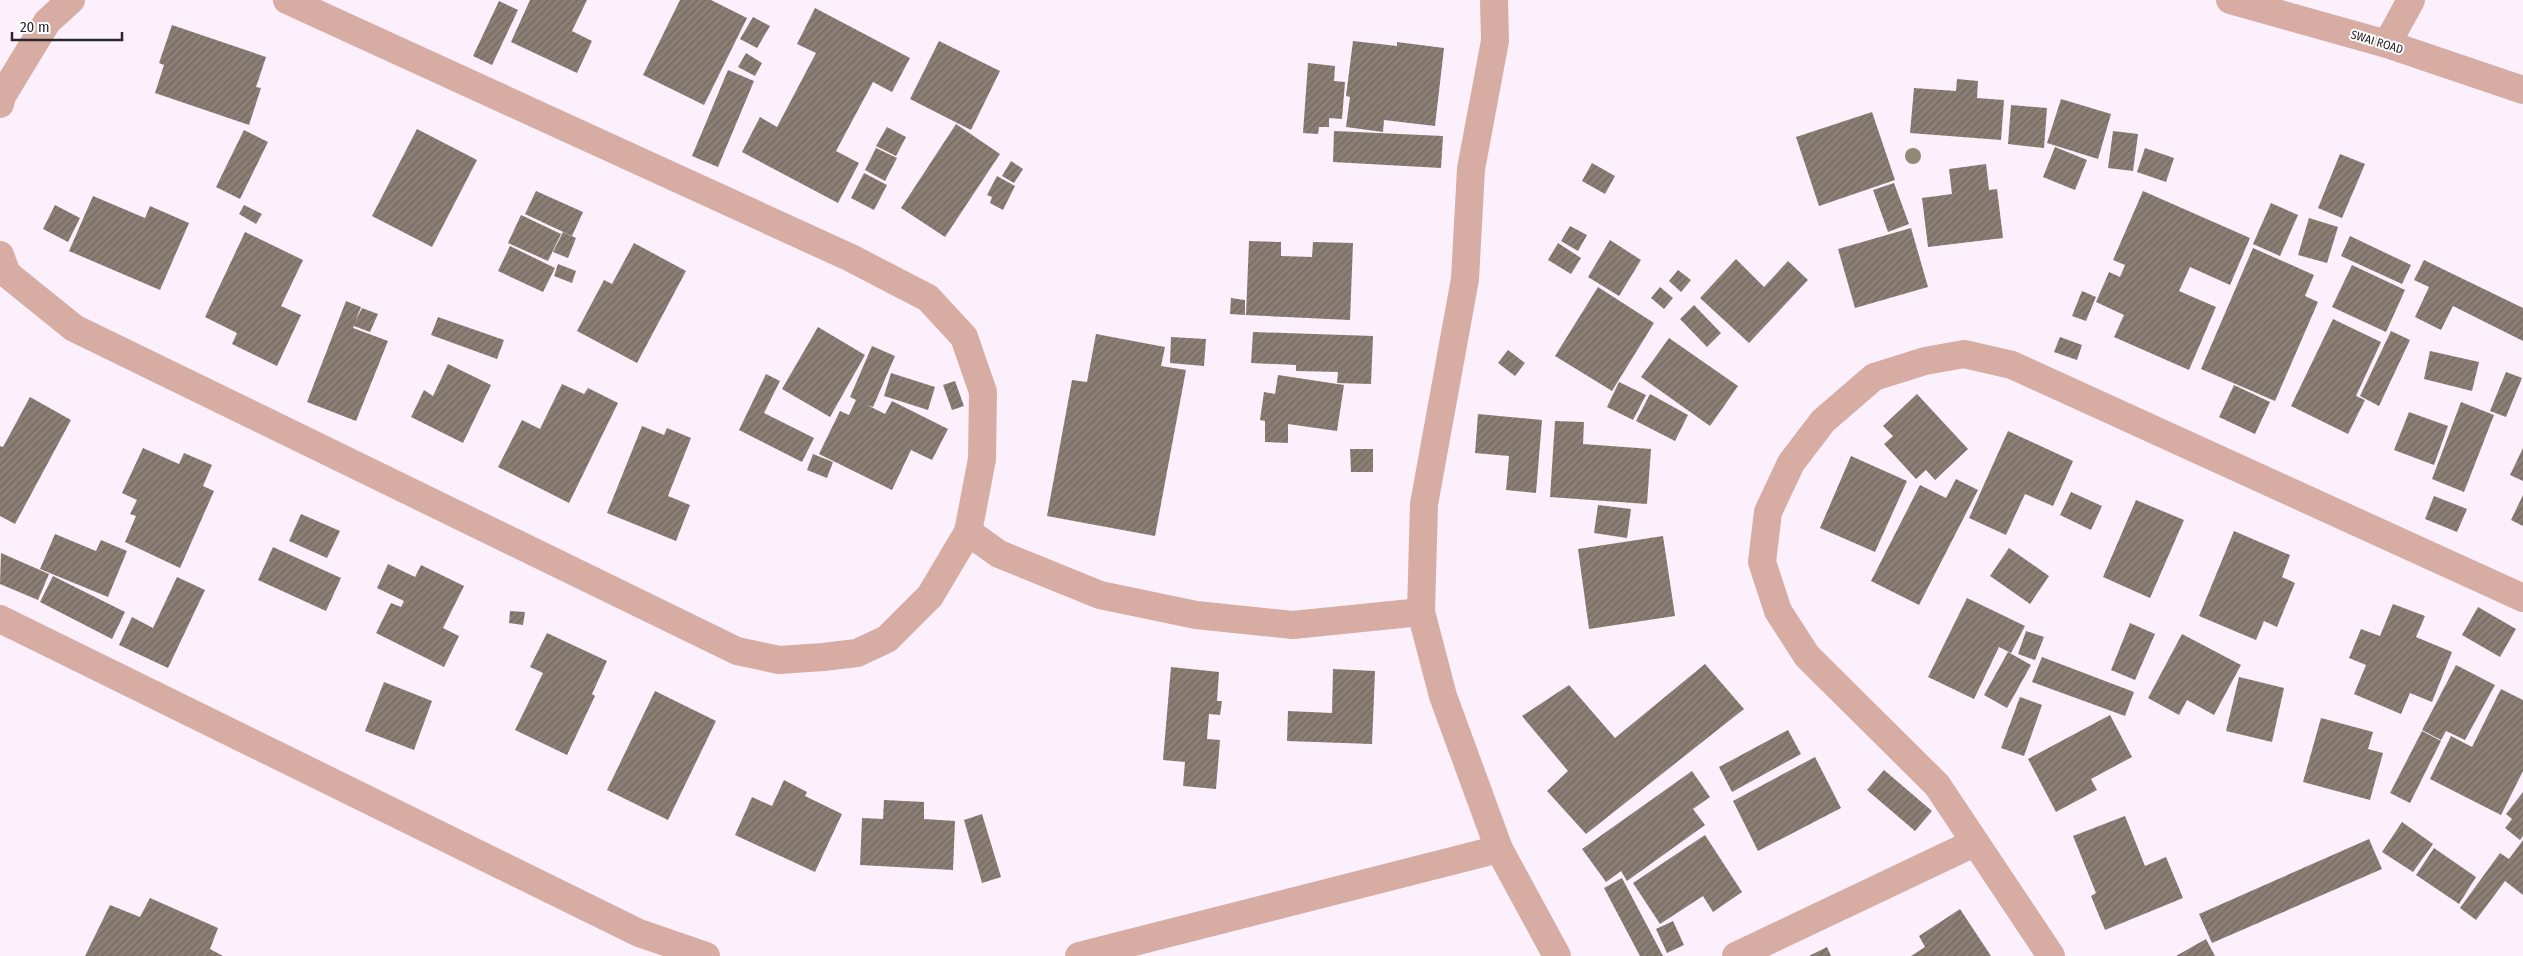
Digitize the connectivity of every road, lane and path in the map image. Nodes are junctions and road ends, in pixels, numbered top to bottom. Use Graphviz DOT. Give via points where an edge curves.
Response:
graph roads {
  1 [pos="71,0"];
  2 [pos="287,0"];
  3 [pos="1494,0"];
  4 [pos="2230,0"];
  5 [pos="2411,0"];
  6 [pos="2387,44"];
  7 [pos="2523,90"];
  8 [pos="0,104"];
  9 [pos="0,255"];
  10 [pos="968,532"];
  11 [pos="2523,598"];
  12 [pos="1421,612"];
  13 [pos="0,619"];
  14 [pos="1974,843"];
  15 [pos="1499,849"];
  16 [pos="706,956"];
  17 [pos="1079,956"];
  18 [pos="1557,956"];
  19 [pos="1736,956"];
  20 [pos="2051,956"];
  1 -- 8 [label="street" via="47,22"];
  2 -- 10 [label="street" via="851,258 928,298 964,337 983,392 982,459"];
  3 -- 12 [label="street" via="1495,41 1472,169 1465,279 1424,504"];
  4 -- 6 [label="street, SWAI ROAD"];
  5 -- 6 [label="street"];
  6 -- 7 [label="street, SWAI ROAD"];
  9 -- 10 [label="street" via="7,274 74,328 737,651 779,660 823,657 858,652 887,639 930,596"];
  10 -- 12 [label="street" via="999,554 1100,595 1196,615 1294,625"];
  11 -- 14 [label="street" via="2012,365 1964,354 1925,361 1874,377 1823,421 1792,463 1768,512 1762,562 1778,611 1807,656 1937,785"];
  12 -- 15 [label="street" via="1443,696"];
  13 -- 16 [label="street" via="639,933"];
  14 -- 19 [label="street"];
  14 -- 20 [label="street"];
  15 -- 17 [label="street"];
  15 -- 18 [label="street"];
}
